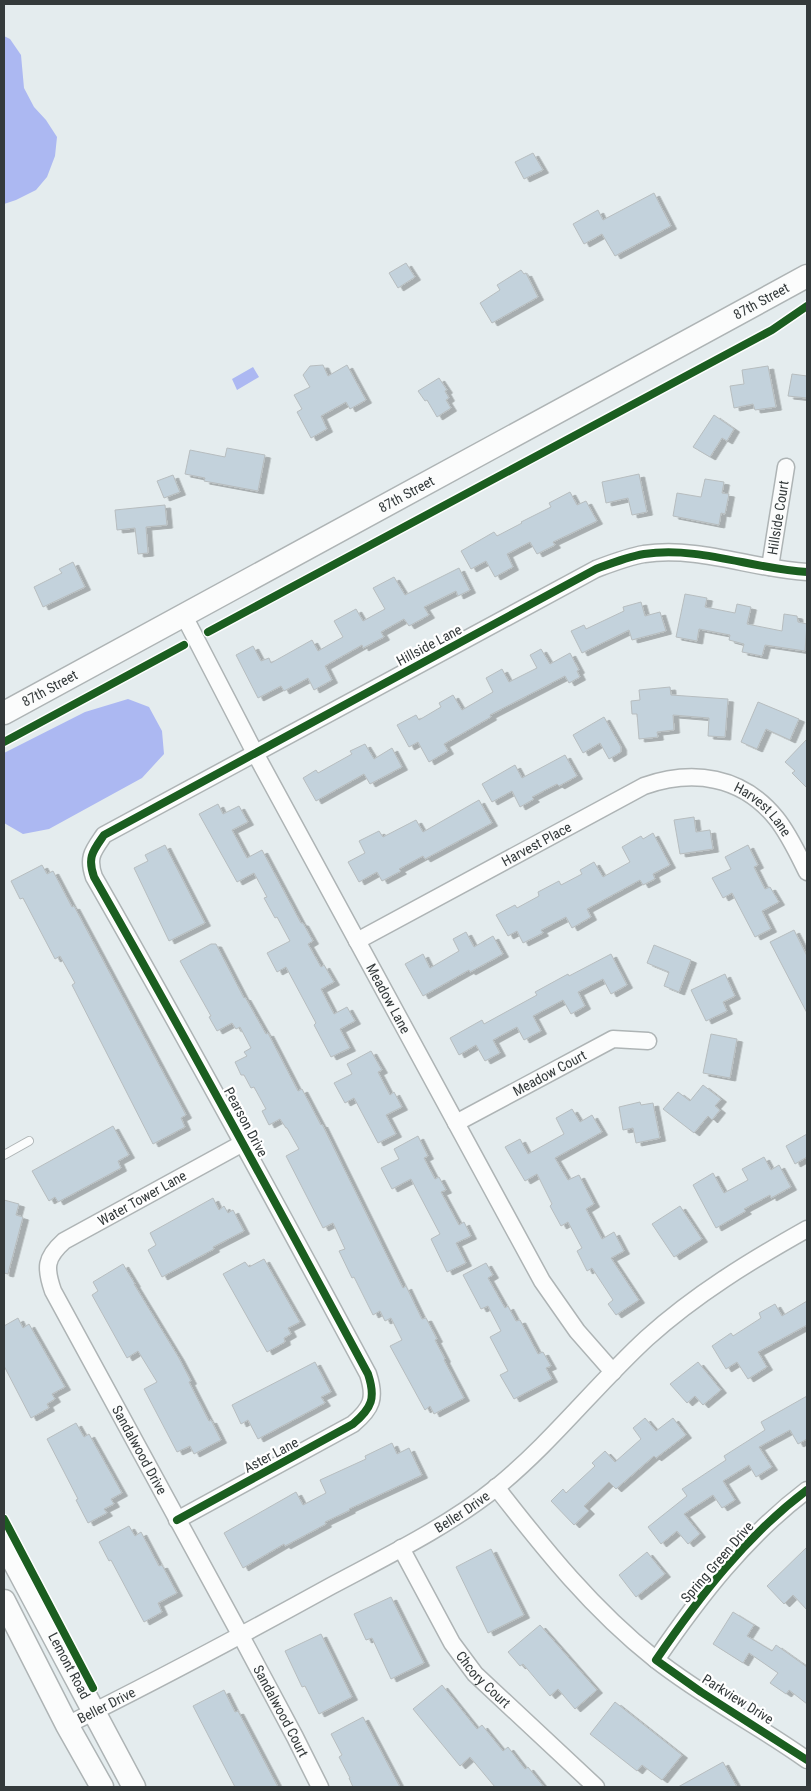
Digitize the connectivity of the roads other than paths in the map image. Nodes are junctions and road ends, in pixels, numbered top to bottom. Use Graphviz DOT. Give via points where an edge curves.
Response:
graph roads {
  1 [pos="807,276"];
  2 [pos="786,467"];
  3 [pos="770,567"];
  4 [pos="807,572"];
  5 [pos="183,614"];
  6 [pos="4,713"];
  7 [pos="255,753"];
  8 [pos="725,781"];
  9 [pos="91,853"];
  10 [pos="807,872"];
  11 [pos="357,941"];
  12 [pos="648,1041"];
  13 [pos="456,1123"];
  14 [pos="29,1141"];
  15 [pos="243,1143"];
  16 [pos="4,1155"];
  17 [pos="807,1229"];
  18 [pos="48,1261"];
  19 [pos="613,1372"];
  20 [pos="371,1405"];
  21 [pos="496,1487"];
  22 [pos="807,1490"];
  23 [pos="177,1520"];
  24 [pos="4,1543"];
  25 [pos="401,1548"];
  26 [pos="9,1565"];
  27 [pos="4,1601"];
  28 [pos="241,1636"];
  29 [pos="656,1660"];
  30 [pos="93,1712"];
  31 [pos="67,1725"];
  32 [pos="807,1760"];
  33 [pos="102,1787"];
  34 [pos="134,1787"];
  35 [pos="320,1787"];
  36 [pos="596,1787"];
  1 -- 5 [label="main road, 87th Street"];
  2 -- 3 [label="street, Hillside Court"];
  3 -- 4 [label="street, Hillside Lane"];
  3 -- 7 [label="street, Hillside Lane" via="676,552 643,554 596,569"];
  5 -- 6 [label="main road, 87th Street"];
  5 -- 7 [label="street, Meadow Lane"];
  7 -- 9 [label="street, Hillside Lane" via="104,835"];
  7 -- 11 [label="street, Meadow Lane"];
  8 -- 10 [label="street, Harvest Lane" via="756,799 777,819"];
  8 -- 11 [label="street, Harvest Place" via="692,777 644,786"];
  9 -- 15 [label="street, Pearson Drive" via="94,877"];
  11 -- 13 [label="street, Meadow Lane"];
  12 -- 13 [label="street, Meadow Court" via="613,1039"];
  13 -- 19 [label="street, Meadow Lane" via="542,1281 577,1331"];
  14 -- 16 [label="lane"];
  15 -- 18 [label="street, Water Tower Lane" via="64,1241"];
  15 -- 20 [label="street, Pearson Drive" via="368,1374"];
  17 -- 19 [label="street, Beller Drive" via="754,1258 706,1290 647,1338"];
  18 -- 23 [label="street, Sandalwood Drive" via="47,1275 53,1291"];
  19 -- 21 [label="street, Beller Drive" via="551,1438"];
  20 -- 23 [label="street, Aster Lane" via="354,1424"];
  21 -- 25 [label="street, Beller Drive"];
  21 -- 29 [label="street, Parkview Drive" via="574,1584"];
  22 -- 29 [label="street, Spring Green Drive" via="752,1538 719,1574"];
  23 -- 28 [label="street, Sandalwood Drive"];
  24 -- 26 [label="main road, Lemont Road"];
  25 -- 28 [label="street, Beller Drive"];
  25 -- 36 [label="street, Chcory Court" via="452,1643 475,1674"];
  26 -- 30 [label="main road, Lemont Road"];
  27 -- 31 [label="main road, Lemont Road"];
  28 -- 30 [label="street, Beller Drive"];
  28 -- 35 [label="street, Sandalwood Court"];
  29 -- 32 [label="street, Parkview Drive"];
  30 -- 31 [label="street, Beller Drive"];
  30 -- 34 [label="main road, Lemont Road"];
  31 -- 33 [label="main road, Lemont Road"];
}
